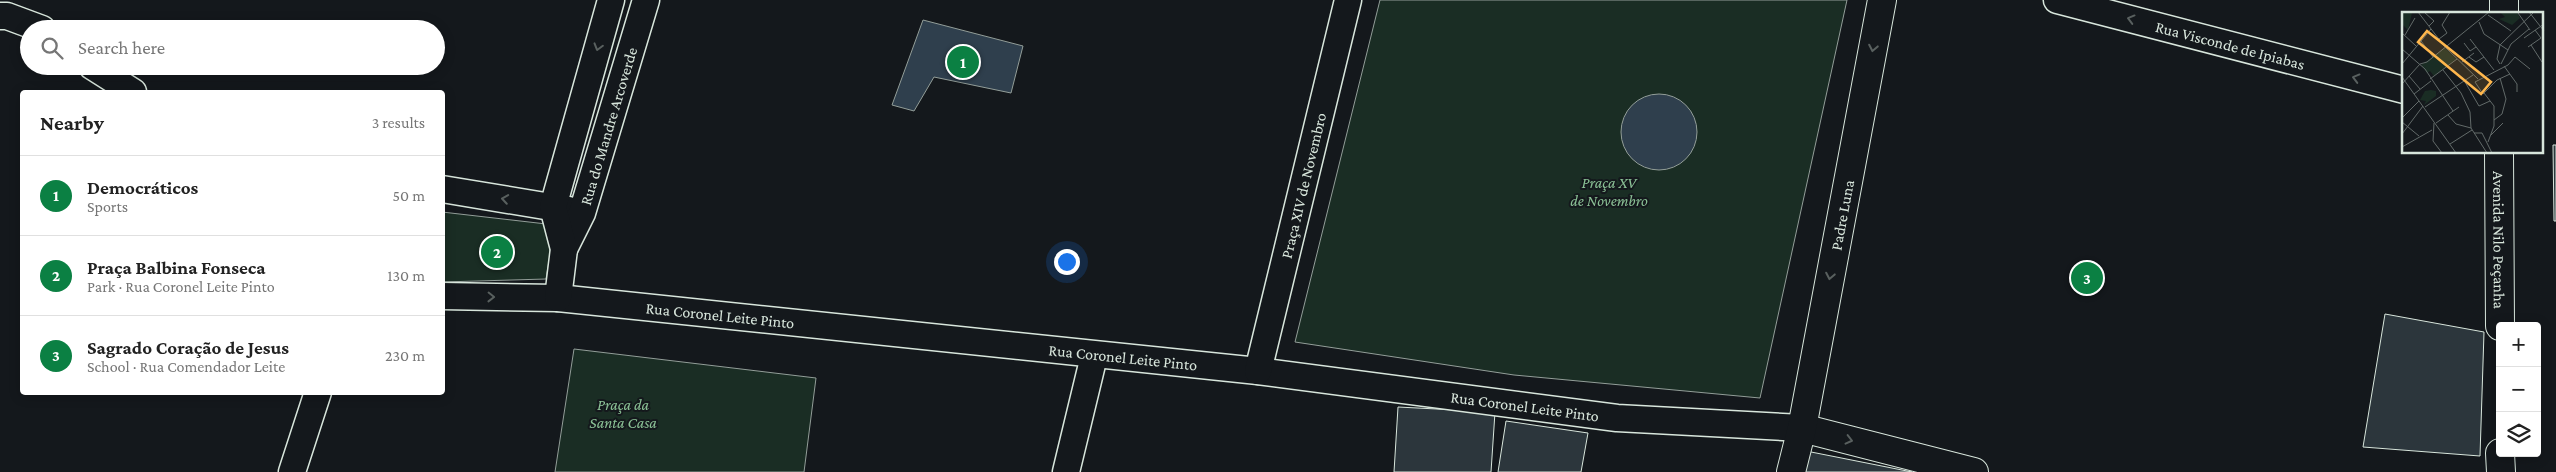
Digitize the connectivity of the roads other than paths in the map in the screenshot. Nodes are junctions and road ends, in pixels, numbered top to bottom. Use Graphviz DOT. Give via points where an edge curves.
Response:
graph roads {
  1 [pos="612,0"];
  2 [pos="646,0"];
  3 [pos="1348,0"];
  4 [pos="1882,0"];
  5 [pos="2057,0"];
  6 [pos="0,16"];
  7 [pos="20,21"];
  8 [pos="106,75"];
  9 [pos="2402,89"];
  10 [pos="130,90"];
  11 [pos="2499,154"];
  12 [pos="445,189"];
  13 [pos="553,207"];
  14 [pos="582,214"];
  15 [pos="564,249"];
  16 [pos="445,296"];
  17 [pos="558,298"];
  18 [pos="2500,322"];
  19 [pos="1094,356"];
  20 [pos="1258,371"];
  21 [pos="317,395"];
  22 [pos="1802,428"];
  23 [pos="2500,457"];
  24 [pos="292,472"];
  25 [pos="1066,472"];
  26 [pos="1791,472"];
  27 [pos="1974,472"];
  28 [pos="2500,472"];
  1 -- 13 [label="street, Rua do Mandre Arcoverde, one-way"];
  2 -- 14 [label="street, Rua do Mandre Arcoverde"];
  3 -- 20 [label="street, Praça XIV de Novembro"];
  4 -- 22 [label="street, Padre Luna, one-way"];
  9 -- 5 [label="street, Rua Visconde de Ipiabas, one-way"];
  6 -- 7 [label="street"];
  8 -- 10 [label="street"];
  11 -- 18 [label="street, Avenida Nilo Peçanha"];
  13 -- 12 [label="street, one-way"];
  13 -- 14 [label="street"];
  13 -- 15 [label="street, Rua do Mandre Arcoverde"];
  14 -- 15 [label="street, Rua do Mandre Arcoverde"];
  15 -- 17 [label="street, Rua do Mandre Arcoverde"];
  16 -- 17 [label="street, Rua Coronel Leite Pinto, one-way"];
  17 -- 19 [label="street, Rua Coronel Leite Pinto"];
  19 -- 20 [label="street, Rua Coronel Leite Pinto"];
  19 -- 25 [label="street"];
  20 -- 22 [label="street, Rua Coronel Leite Pinto" via="1617,418"];
  21 -- 24 [label="street"];
  22 -- 26 [label="street, Padre Luna"];
  22 -- 27 [label="street, one-way"];
  23 -- 28 [label="street"];
}
